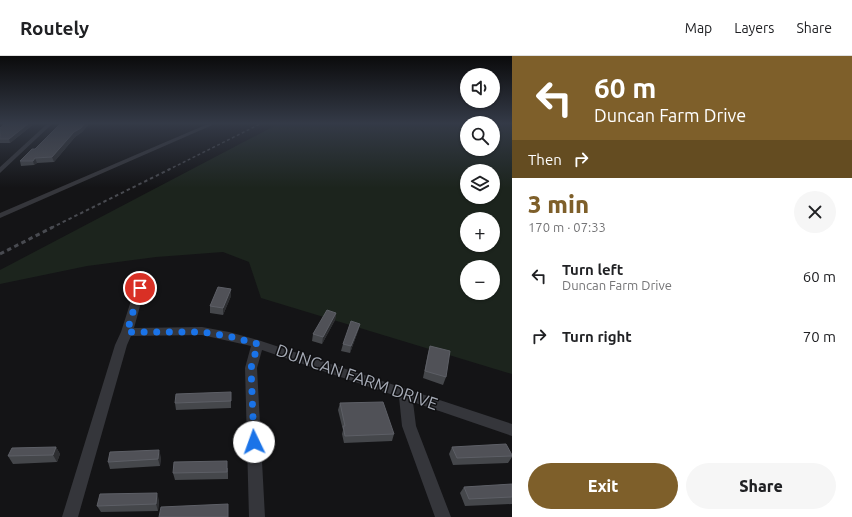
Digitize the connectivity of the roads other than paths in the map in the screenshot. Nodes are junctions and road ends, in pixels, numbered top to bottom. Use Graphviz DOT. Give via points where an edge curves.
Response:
graph roads {
  1 [pos="28,145"];
  2 [pos="165,145"];
  3 [pos="0,171"];
  4 [pos="0,216"];
  5 [pos="140,288"];
  6 [pos="127,332"];
  7 [pos="258,344"];
  8 [pos="405,392"];
  9 [pos="512,430"];
  10 [pos="70,517"];
  11 [pos="257,517"];
  12 [pos="443,517"];
  1 -- 3 [label="street"];
  2 -- 4 [label="street"];
  5 -- 6 [label="street"];
  6 -- 7 [label="street, DUNCAN FARM DRIVE" via="202,332"];
  6 -- 10 [label="street"];
  7 -- 8 [label="street, DUNCAN FARM DRIVE"];
  7 -- 11 [label="street" via="251,368"];
  8 -- 9 [label="street, DUNCAN FARM DRIVE"];
  8 -- 12 [label="street" via="409,426"];
}
